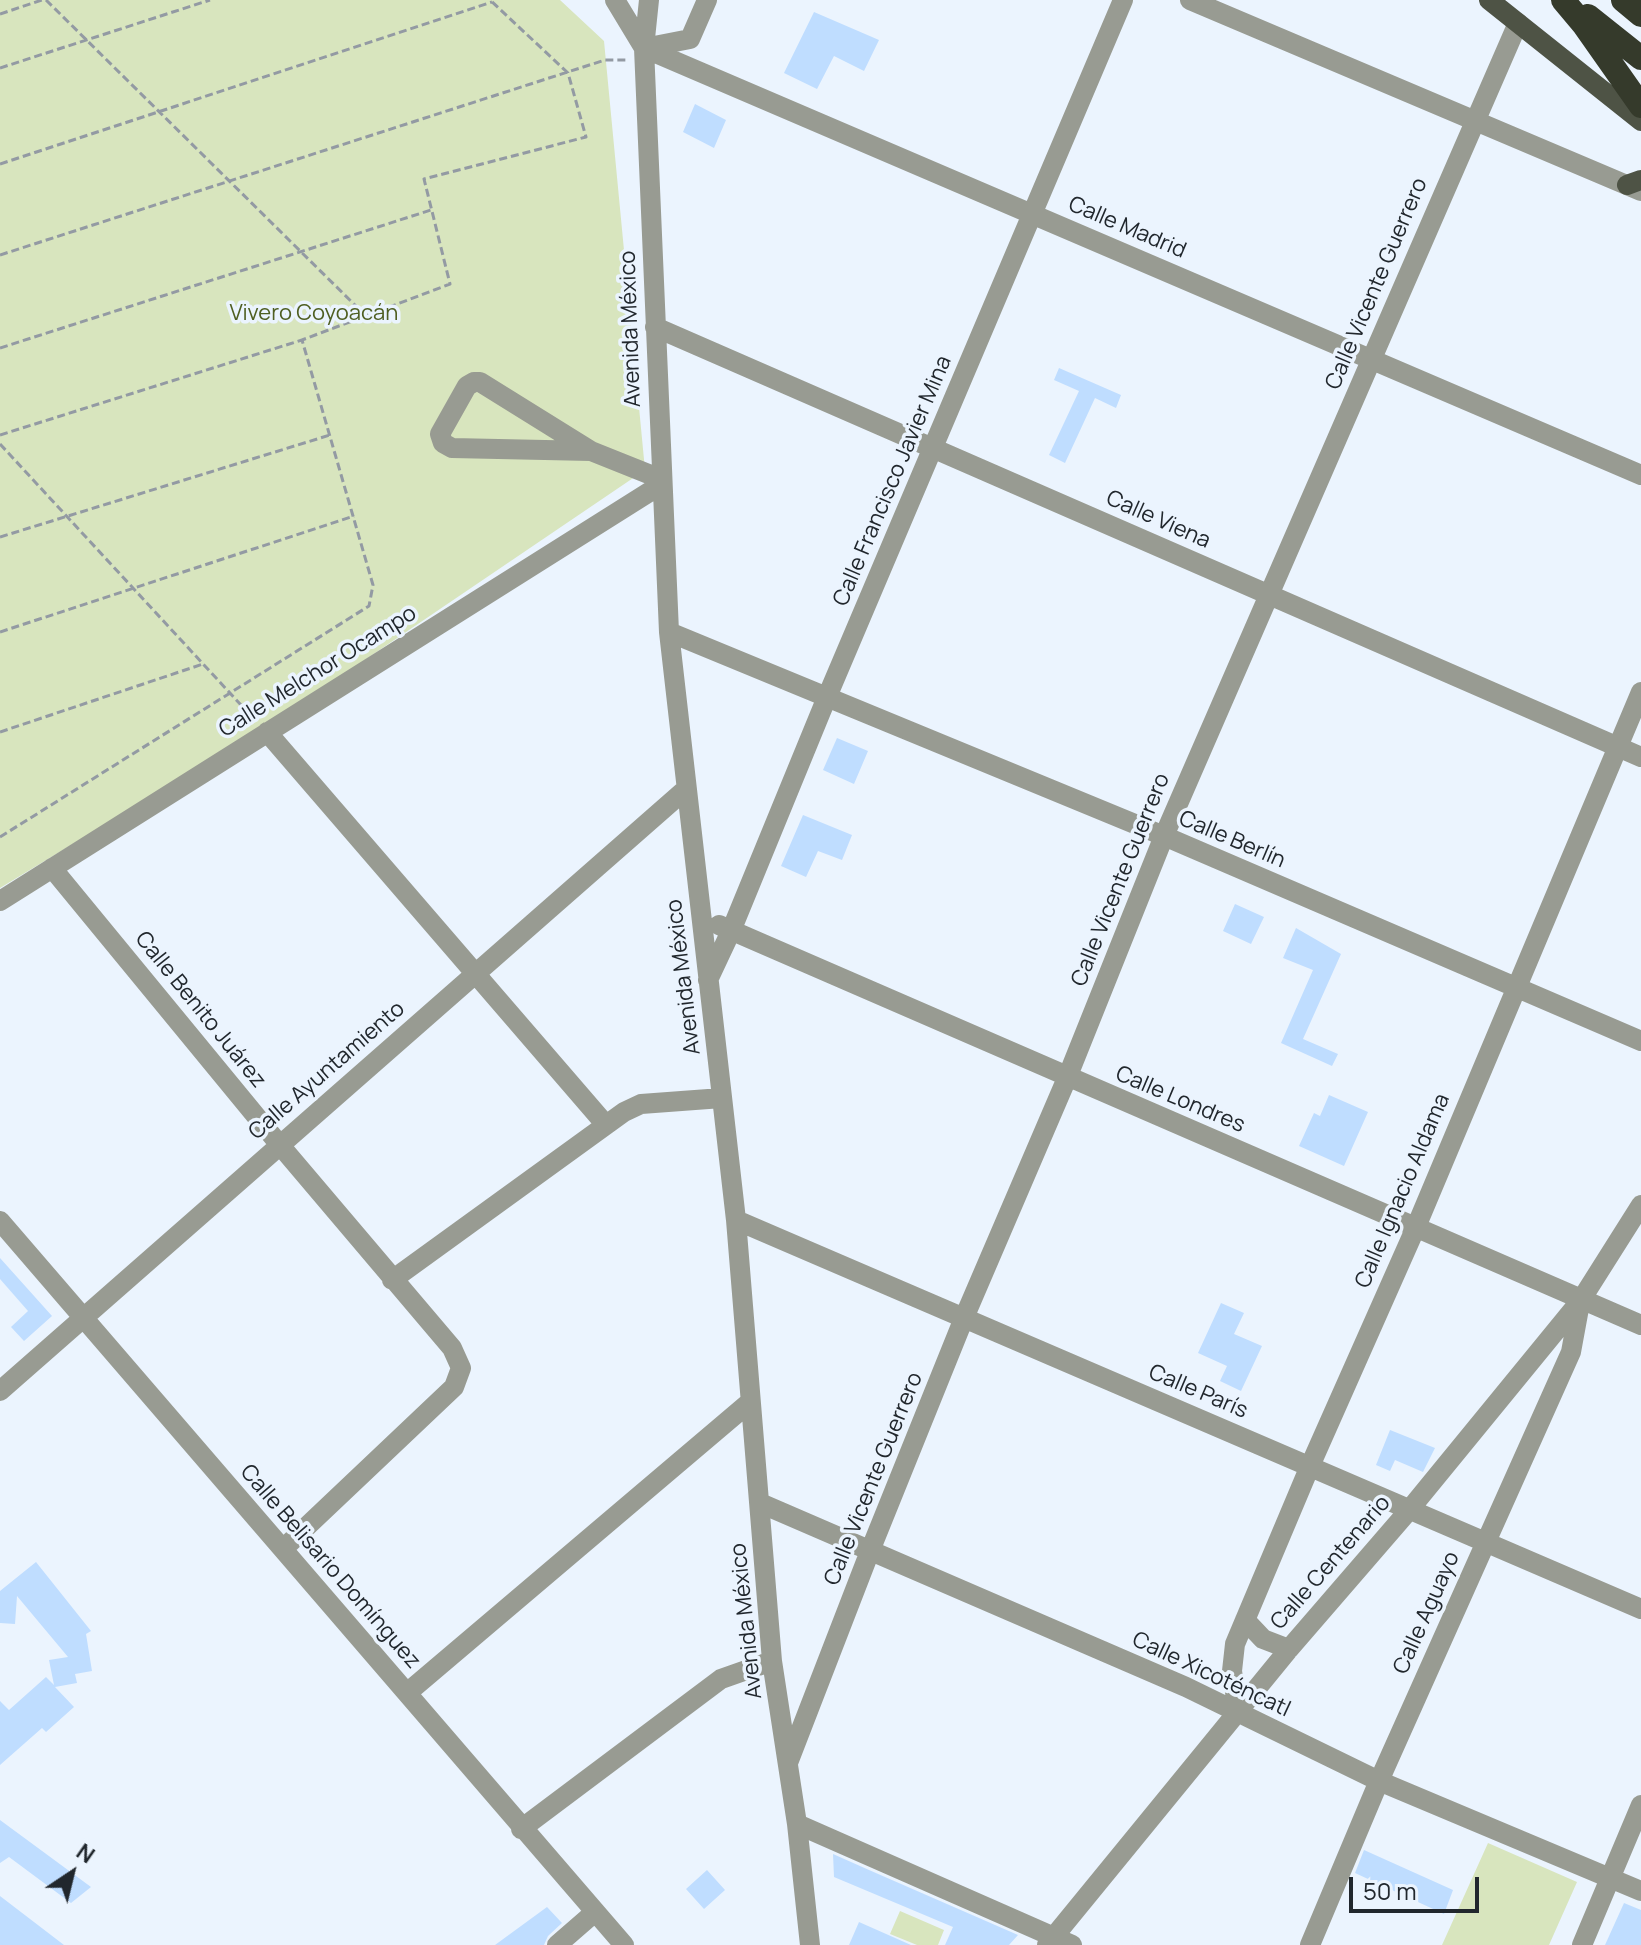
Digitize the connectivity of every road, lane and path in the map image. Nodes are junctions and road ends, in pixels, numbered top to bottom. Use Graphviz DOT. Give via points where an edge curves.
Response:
graph roads {
  1 [pos="44,0"];
  2 [pos="210,0"];
  3 [pos="615,0"];
  4 [pos="649,0"];
  5 [pos="707,0"];
  6 [pos="1123,0"];
  7 [pos="1190,0"];
  8 [pos="1489,0"];
  9 [pos="1565,0"];
  10 [pos="1623,0"];
  11 [pos="491,1"];
  12 [pos="0,14"];
  13 [pos="1641,15"];
  14 [pos="1518,23"];
  15 [pos="88,39"];
  16 [pos="644,54"];
  17 [pos="1641,58"];
  18 [pos="0,68"];
  19 [pos="568,73"];
  20 [pos="1641,106"];
  21 [pos="160,111"];
  22 [pos="1474,120"];
  23 [pos="1641,121"];
  24 [pos="0,164"];
  25 [pos="230,181"];
  26 [pos="1636,185"];
  27 [pos="431,210"];
  28 [pos="1032,214"];
  29 [pos="301,251"];
  30 [pos="0,255"];
  31 [pos="366,317"];
  32 [pos="655,327"];
  33 [pos="302,340"];
  34 [pos="0,348"];
  35 [pos="1370,359"];
  36 [pos="0,435"];
  37 [pos="330,435"];
  38 [pos="0,444"];
  39 [pos="933,448"];
  40 [pos="591,451"];
  41 [pos="1641,475"];
  42 [pos="662,482"];
  43 [pos="67,516"];
  44 [pos="354,516"];
  45 [pos="0,537"];
  46 [pos="133,588"];
  47 [pos="1268,595"];
  48 [pos="0,632"];
  49 [pos="669,632"];
  50 [pos="203,664"];
  51 [pos="1641,692"];
  52 [pos="230,693"];
  53 [pos="827,697"];
  54 [pos="0,732"];
  55 [pos="267,732"];
  56 [pos="1618,747"];
  57 [pos="1641,757"];
  58 [pos="686,789"];
  59 [pos="1164,836"];
  60 [pos="0,837"];
  61 [pos="52,868"];
  62 [pos="0,901"];
  63 [pos="701,917"];
  64 [pos="731,931"];
  65 [pos="477,973"];
  66 [pos="708,980"];
  67 [pos="1515,987"];
  68 [pos="1641,1041"];
  69 [pos="1067,1078"];
  70 [pos="722,1098"];
  71 [pos="606,1125"];
  72 [pos="279,1144"];
  73 [pos="1641,1205"];
  74 [pos="736,1220"];
  75 [pos="0,1221"];
  76 [pos="1416,1227"];
  77 [pos="392,1280"];
  78 [pos="1581,1300"];
  79 [pos="83,1318"];
  80 [pos="964,1318"];
  81 [pos="1641,1325"];
  82 [pos="0,1391"];
  83 [pos="750,1402"];
  84 [pos="1310,1466"];
  85 [pos="760,1503"];
  86 [pos="1410,1509"];
  87 [pos="1485,1542"];
  88 [pos="283,1549"];
  89 [pos="870,1551"];
  90 [pos="1641,1609"];
  91 [pos="1245,1620"];
  92 [pos="1289,1649"];
  93 [pos="772,1661"];
  94 [pos="407,1693"];
  95 [pos="1238,1713"];
  96 [pos="788,1763"];
  97 [pos="1379,1781"];
  98 [pos="1641,1805"];
  99 [pos="797,1824"];
  100 [pos="521,1829"];
  101 [pos="1610,1878"];
  102 [pos="1641,1891"];
  103 [pos="595,1912"];
  104 [pos="1057,1943"];
  105 [pos="557,1945"];
  106 [pos="624,1945"];
  107 [pos="810,1945"];
  108 [pos="1310,1945"];
  109 [pos="1582,1945"];
  1 -- 12 [label="path"];
  1 -- 15 [label="path"];
  2 -- 15 [label="path"];
  3 -- 16 [label="street"];
  4 -- 16 [label="street, Avenida México"];
  5 -- 16 [label="street" via="690,39"];
  6 -- 28 [label="street, Calle Francisco Javier Mina"];
  7 -- 22 [label="street"];
  8 -- 14 [label="main road"];
  9 -- 17 [label="highway"];
  9 -- 20 [label="highway"];
  10 -- 13 [label="highway"];
  11 -- 19 [label="path"];
  11 -- 21 [label="path"];
  14 -- 22 [label="street, Calle Vicente Guerrero"];
  14 -- 23 [label="main road"];
  15 -- 18 [label="path"];
  15 -- 21 [label="path"];
  16 -- 19 [label="path"];
  16 -- 28 [label="street, Calle Madrid"];
  16 -- 32 [label="street, Avenida México"];
  19 -- 25 [label="path"];
  19 -- 27 [label="path" via="586,137 424,179"];
  21 -- 24 [label="path"];
  21 -- 25 [label="path"];
  22 -- 26 [label="street"];
  22 -- 35 [label="street, Calle Vicente Guerrero"];
  25 -- 29 [label="path"];
  25 -- 30 [label="path"];
  27 -- 29 [label="path"];
  27 -- 31 [label="path" via="450,284"];
  28 -- 35 [label="street, Calle Madrid"];
  28 -- 39 [label="street, Calle Francisco Javier Mina"];
  29 -- 31 [label="path"];
  29 -- 34 [label="path"];
  31 -- 33 [label="path"];
  32 -- 39 [label="street, Calle Viena"];
  32 -- 42 [label="street, Avenida México"];
  33 -- 36 [label="path"];
  33 -- 37 [label="path"];
  35 -- 41 [label="street, Calle Madrid"];
  35 -- 47 [label="street, Calle Vicente Guerrero"];
  37 -- 43 [label="path"];
  37 -- 44 [label="path"];
  38 -- 43 [label="path"];
  39 -- 47 [label="street, Calle Viena"];
  39 -- 53 [label="street, Calle Francisco Javier Mina"];
  40 -- 40 [label="street" via="480,382 467,386 440,434 452,448"];
  40 -- 42 [label="street"];
  42 -- 49 [label="street, Avenida México"];
  42 -- 55 [label="street, Calle Melchor Ocampo"];
  43 -- 45 [label="path"];
  43 -- 46 [label="path"];
  44 -- 46 [label="path"];
  44 -- 52 [label="path" via="373,585 369,606"];
  46 -- 48 [label="path"];
  46 -- 50 [label="path"];
  47 -- 56 [label="street, Calle Viena"];
  47 -- 59 [label="street, Calle Vicente Guerrero"];
  49 -- 53 [label="street, Calle Berlín"];
  49 -- 58 [label="street, Avenida México"];
  50 -- 52 [label="path"];
  50 -- 54 [label="path"];
  51 -- 56 [label="street, Calle Ignacio Aldama"];
  52 -- 55 [label="path"];
  52 -- 60 [label="path"];
  53 -- 59 [label="street, Calle Berlín"];
  53 -- 64 [label="street, Calle Francisco Javier Mina"];
  55 -- 61 [label="street, Calle Melchor Ocampo"];
  55 -- 65 [label="street"];
  56 -- 57 [label="street, Calle Viena"];
  56 -- 67 [label="street, Calle Ignacio Aldama"];
  58 -- 63 [label="street, Avenida México"];
  58 -- 65 [label="street, Calle Ayuntamiento"];
  59 -- 67 [label="street, Calle Berlín"];
  59 -- 69 [label="street, Calle Vicente Guerrero"];
  61 -- 62 [label="street, Calle Melchor Ocampo"];
  61 -- 72 [label="street, Calle Benito Juárez"];
  63 -- 64 [label="street, Calle Londres"];
  63 -- 66 [label="street, Avenida México"];
  64 -- 66 [label="street, Calle Francisco Javier Mina"];
  64 -- 69 [label="street, Calle Londres"];
  65 -- 71 [label="street"];
  65 -- 72 [label="street, Calle Ayuntamiento"];
  66 -- 70 [label="street, Avenida México"];
  67 -- 68 [label="street, Calle Berlín"];
  67 -- 76 [label="street, Calle Ignacio Aldama"];
  69 -- 76 [label="street, Calle Londres"];
  69 -- 80 [label="street, Calle Vicente Guerrero"];
  70 -- 71 [label="street" via="641,1104"];
  70 -- 74 [label="street, Avenida México"];
  71 -- 77 [label="street"];
  72 -- 77 [label="street, Calle Benito Juárez"];
  72 -- 79 [label="street, Calle Ayuntamiento"];
  73 -- 78 [label="street, Calle Centenario"];
  74 -- 80 [label="street, Calle París"];
  74 -- 83 [label="street, Avenida México"];
  75 -- 79 [label="street, Calle Belisario Domínguez"];
  76 -- 78 [label="street, Calle Londres"];
  76 -- 84 [label="street, Calle Ignacio Aldama"];
  77 -- 88 [label="street, Calle Benito Juárez" via="452,1348 461,1368 454,1387"];
  78 -- 81 [label="street, Calle Londres"];
  78 -- 86 [label="street, Calle Centenario"];
  78 -- 87 [label="street, Calle Aguayo" via="1571,1352"];
  79 -- 82 [label="street, Calle Ayuntamiento"];
  79 -- 88 [label="street, Calle Belisario Domínguez"];
  80 -- 84 [label="street, Calle París"];
  80 -- 89 [label="street, Calle Vicente Guerrero"];
  83 -- 85 [label="street, Avenida México"];
  83 -- 94 [label="street"];
  84 -- 86 [label="street, Calle París"];
  84 -- 91 [label="street, Calle Ignacio Aldama"];
  85 -- 89 [label="street, Calle Xicoténcatl"];
  85 -- 93 [label="street, Avenida México"];
  86 -- 87 [label="street, Calle París"];
  86 -- 92 [label="street, Calle Centenario"];
  87 -- 90 [label="street, Calle París"];
  87 -- 97 [label="street, Calle Aguayo"];
  88 -- 94 [label="street, Calle Belisario Domínguez"];
  89 -- 95 [label="street, Calle Xicoténcatl"];
  89 -- 96 [label="street, Calle Vicente Guerrero"];
  91 -- 92 [label="street" via="1263,1639"];
  91 -- 95 [label="street, Calle Ignacio Aldama" via="1232,1671"];
  92 -- 95 [label="street, Calle Centenario"];
  93 -- 96 [label="street, Avenida México"];
  93 -- 100 [label="street" via="721,1679"];
  94 -- 100 [label="street, Calle Belisario Domínguez"];
  95 -- 97 [label="street, Calle Xicoténcatl"];
  95 -- 104 [label="street, Calle Centenario"];
  96 -- 99 [label="street, Avenida México"];
  97 -- 101 [label="street, Calle Xicoténcatl"];
  97 -- 108 [label="street, Calle Aguayo"];
  98 -- 101 [label="street"];
  99 -- 104 [label="street"];
  99 -- 107 [label="street, Avenida México"];
  100 -- 103 [label="street, Calle Belisario Domínguez"];
  101 -- 102 [label="street, Calle Xicoténcatl"];
  101 -- 109 [label="street"];
  103 -- 105 [label="street"];
  103 -- 106 [label="street, Calle Belisario Domínguez"];
}
